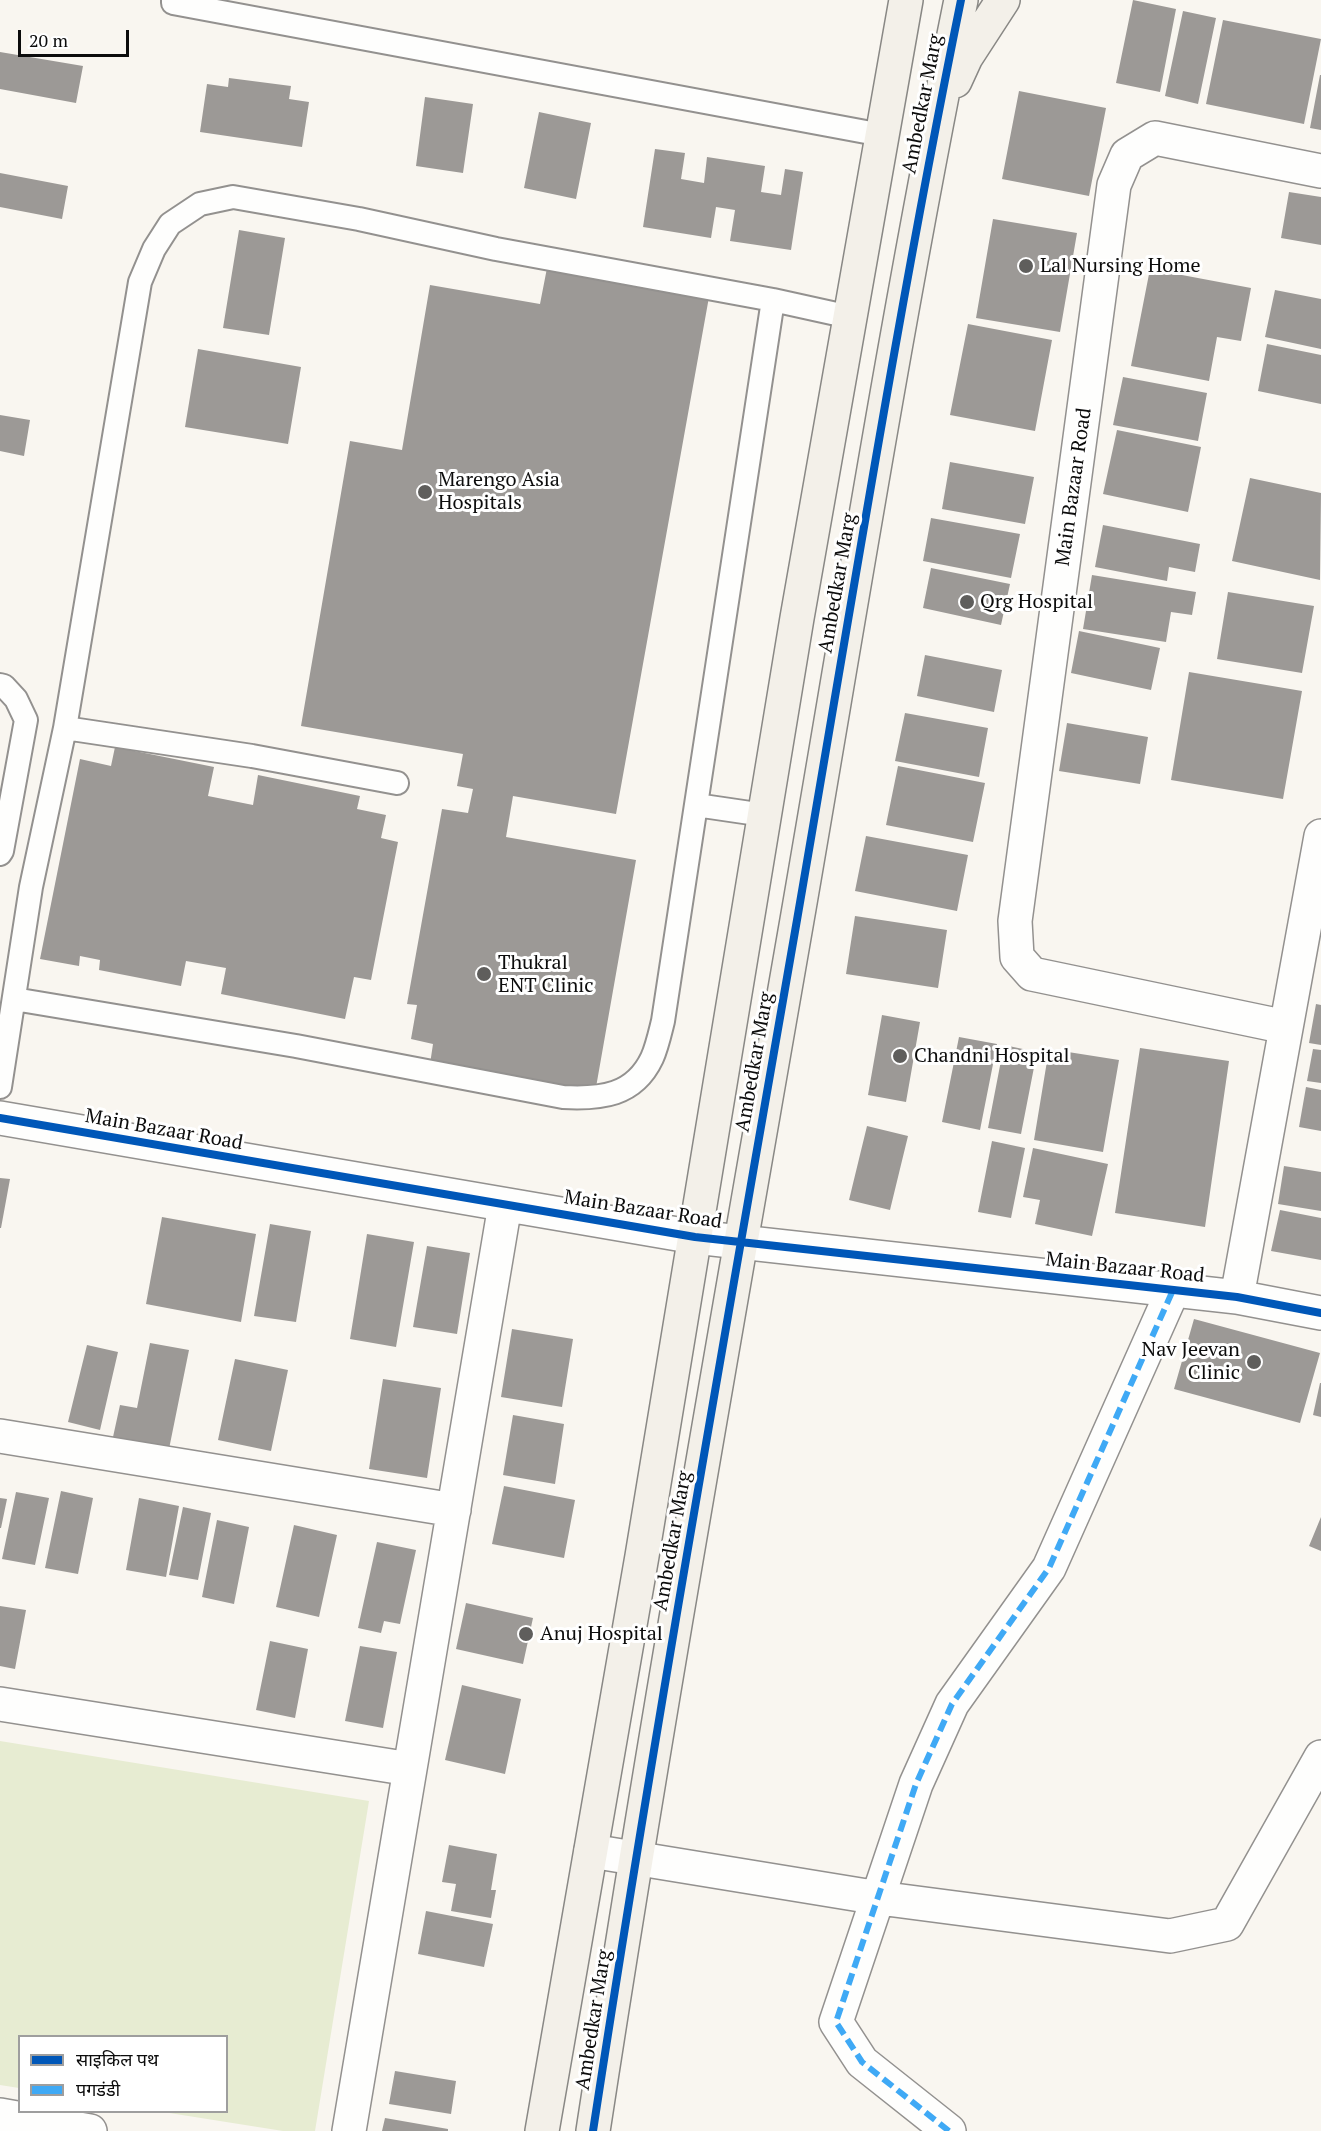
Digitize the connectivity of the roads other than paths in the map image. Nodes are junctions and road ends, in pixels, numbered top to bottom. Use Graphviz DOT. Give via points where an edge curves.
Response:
graph roads {
  1 [pos="173,0"];
  2 [pos="906,0"];
  3 [pos="961,0"];
  4 [pos="1003,0"];
  5 [pos="935,124"];
  6 [pos="882,135"];
  7 [pos="1321,171"];
  8 [pos="773,300"];
  9 [pos="850,317"];
  10 [pos="0,685"];
  11 [pos="65,728"];
  12 [pos="397,783"];
  13 [pos="696,804"];
  14 [pos="765,815"];
  15 [pos="1321,836"];
  16 [pos="0,854"];
  17 [pos="14,999"];
  18 [pos="1286,1027"];
  19 [pos="0,1087"];
  20 [pos="0,1118"];
  21 [pos="505,1205"];
  22 [pos="695,1237"];
  23 [pos="741,1242"];
  24 [pos="1173,1290"];
  25 [pos="1237,1297"];
  26 [pos="1321,1313"];
  27 [pos="0,1436"];
  28 [pos="454,1510"];
  29 [pos="0,1704"];
  30 [pos="1321,1757"];
  31 [pos="410,1769"];
  32 [pos="1311,1797"];
  33 [pos="591,1851"];
  34 [pos="635,1858"];
  35 [pos="879,1898"];
  36 [pos="0,2115"];
  37 [pos="90,2131"];
  38 [pos="349,2131"];
  39 [pos="542,2131"];
  40 [pos="593,2131"];
  41 [pos="949,2131"];
  1 -- 6 [label="lane"];
  2 -- 6 [label="street, Ambedkar Marg"];
  3 -- 5 [label="street, Ambedkar Marg"];
  4 -- 5 [label="street" via="966,57"];
  5 -- 23 [label="street, Ambedkar Marg"];
  6 -- 9 [label="street, Ambedkar Marg"];
  7 -- 18 [label="street, Main Bazaar Road" via="1155,138 1127,155 1114,185 1015,921 1017,957 1032,975"];
  8 -- 9 [label="lane"];
  8 -- 11 [label="lane" via="233,197 200,204 170,224 140,282"];
  8 -- 13 [label="lane"];
  9 -- 14 [label="street, Ambedkar Marg"];
  10 -- 16 [label="lane" via="16,699 26,720"];
  11 -- 12 [label="lane"];
  11 -- 17 [label="lane" via="31,887"];
  13 -- 14 [label="lane"];
  13 -- 17 [label="lane" via="663,1022 652,1058 636,1081 614,1094 563,1097 296,1046"];
  14 -- 22 [label="street, Ambedkar Marg"];
  15 -- 18 [label="street"];
  17 -- 19 [label="lane"];
  18 -- 25 [label="street"];
  20 -- 21 [label="street, Main Bazaar Road"];
  21 -- 22 [label="street, Main Bazaar Road"];
  21 -- 28 [label="street"];
  22 -- 23 [label="street, Main Bazaar Road"];
  22 -- 33 [label="street, Ambedkar Marg"];
  23 -- 24 [label="street, Main Bazaar Road"];
  23 -- 34 [label="street, Ambedkar Marg"];
  24 -- 25 [label="street, Main Bazaar Road"];
  24 -- 35 [label="street" via="1049,1568 952,1704 916,1784"];
  25 -- 26 [label="street, Main Bazaar Road"];
  27 -- 28 [label="street"];
  28 -- 31 [label="street"];
  29 -- 31 [label="street"];
  30 -- 32 [label="street"];
  31 -- 38 [label="street"];
  32 -- 35 [label="street" via="1227,1924 1170,1935"];
  33 -- 34 [label="street"];
  33 -- 39 [label="street, Ambedkar Marg"];
  34 -- 35 [label="street"];
  34 -- 40 [label="street, Ambedkar Marg"];
  35 -- 41 [label="street" via="836,2022 862,2062"];
  36 -- 37 [label="street"];
}
